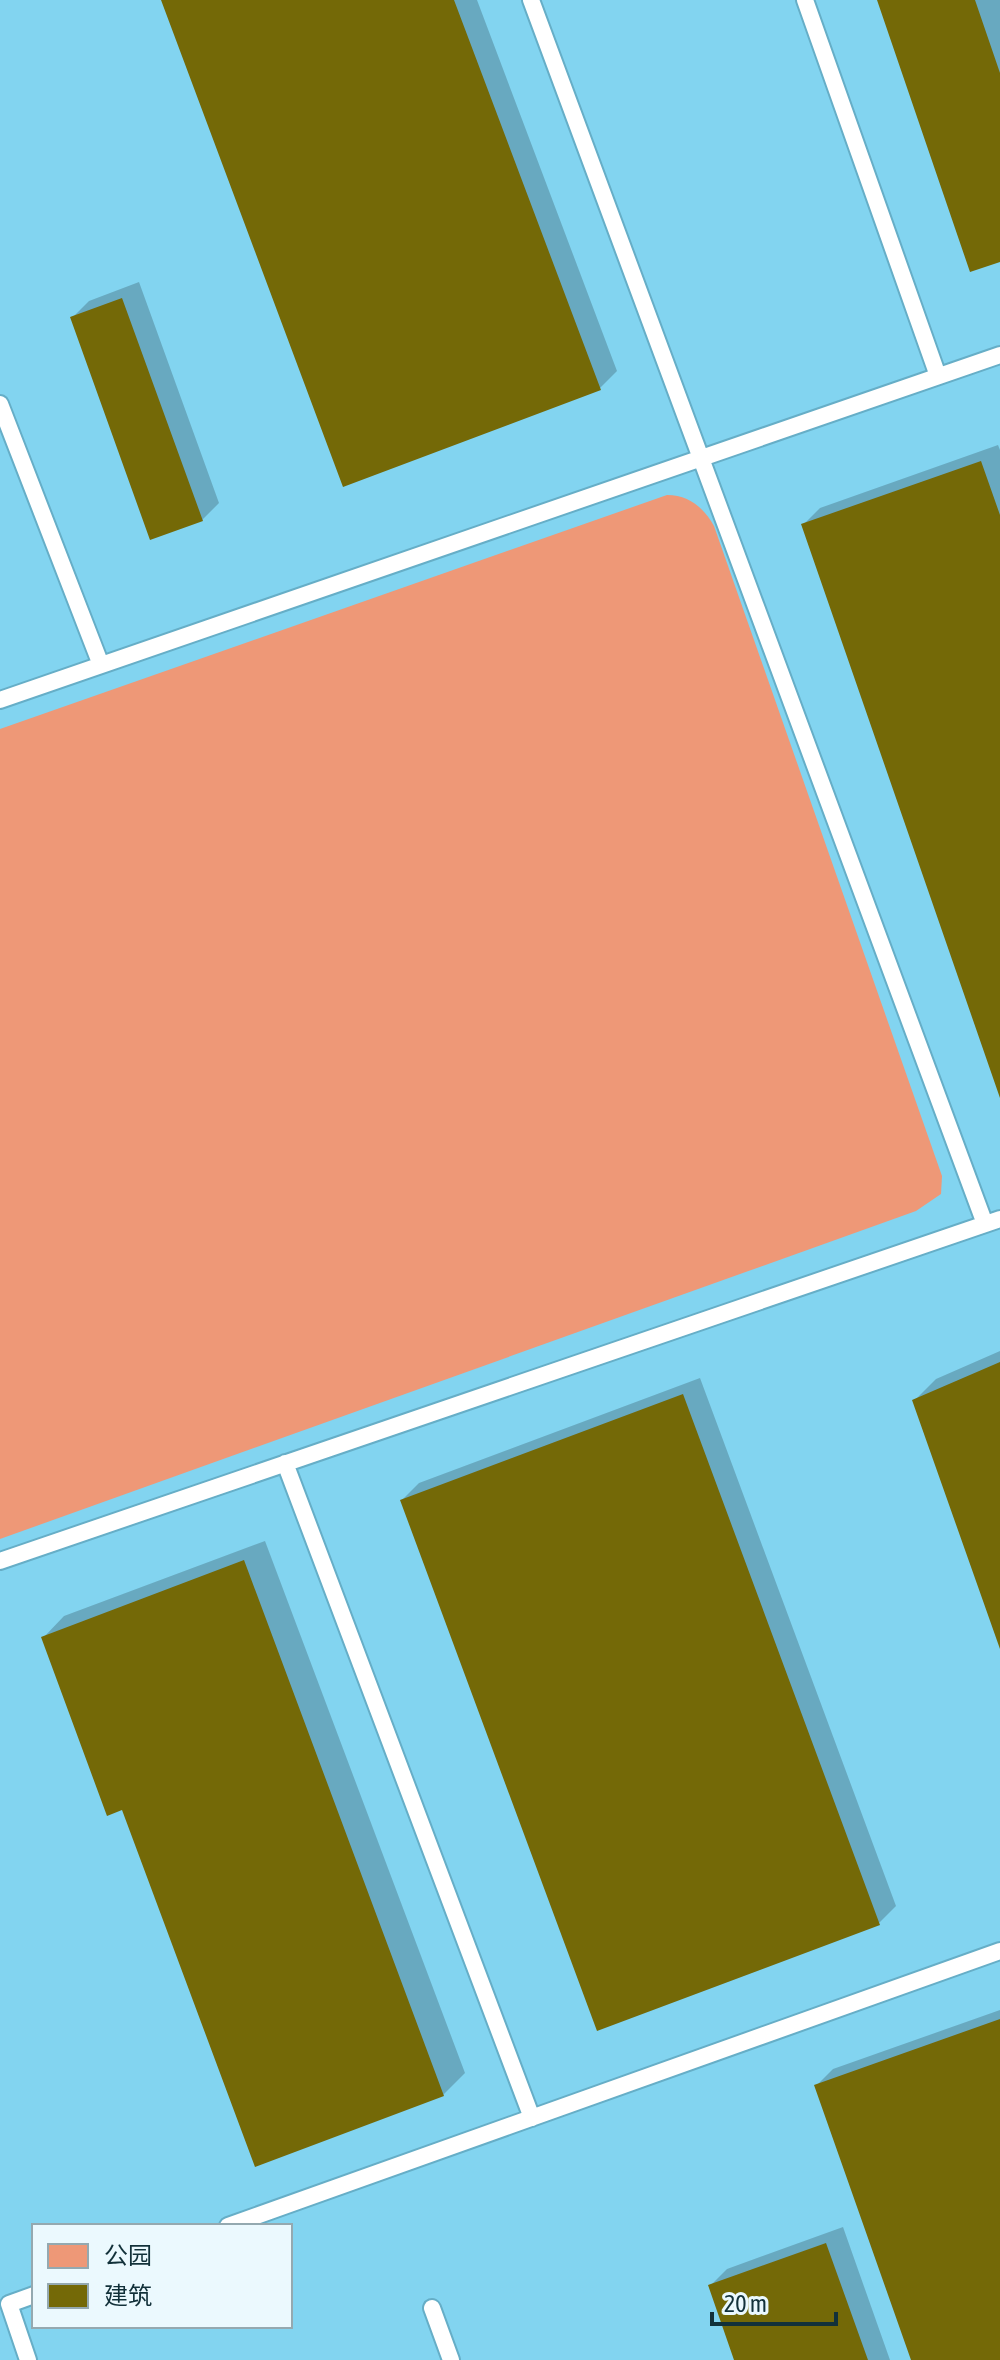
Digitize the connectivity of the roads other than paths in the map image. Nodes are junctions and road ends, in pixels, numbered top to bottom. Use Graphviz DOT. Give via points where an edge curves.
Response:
graph roads {
  1 [pos="531,0"];
  2 [pos="805,0"];
  3 [pos="1000,355"];
  4 [pos="938,376"];
  5 [pos="0,404"];
  6 [pos="701,458"];
  7 [pos="101,665"];
  8 [pos="0,700"];
  9 [pos="993,1222"];
  10 [pos="285,1463"];
  11 [pos="0,1561"];
  12 [pos="1000,1951"];
  13 [pos="532,2118"];
  14 [pos="234,2224"];
  15 [pos="32,2296"];
  16 [pos="432,2308"];
  17 [pos="28,2360"];
  18 [pos="451,2360"];
  1 -- 6 [label="lane"];
  2 -- 4 [label="lane"];
  3 -- 4 [label="lane"];
  4 -- 6 [label="lane"];
  5 -- 7 [label="lane"];
  6 -- 7 [label="lane"];
  6 -- 9 [label="lane"];
  7 -- 8 [label="lane"];
  9 -- 10 [label="lane"];
  10 -- 11 [label="lane"];
  10 -- 13 [label="lane"];
  12 -- 13 [label="lane"];
  13 -- 14 [label="lane"];
  15 -- 17 [label="lane" via="9,2304"];
  16 -- 18 [label="lane"];
}
